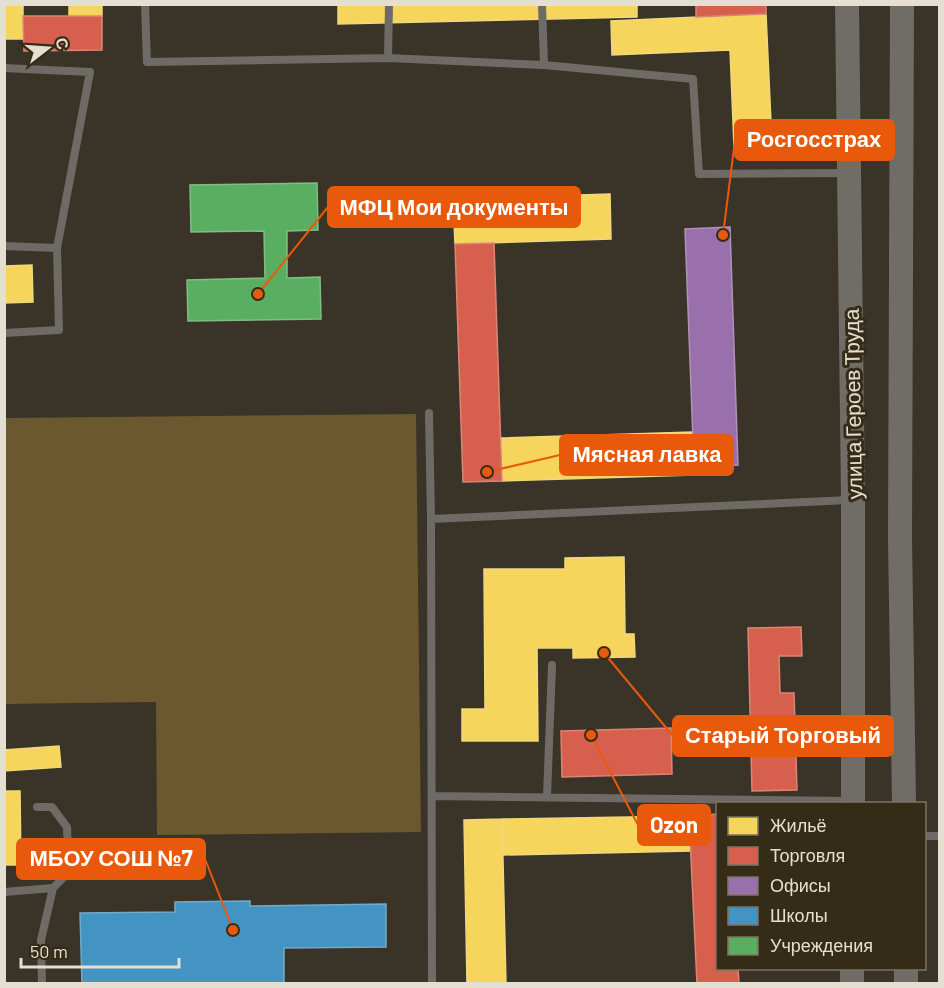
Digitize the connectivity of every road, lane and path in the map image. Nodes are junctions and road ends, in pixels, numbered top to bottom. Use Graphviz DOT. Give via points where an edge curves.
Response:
graph roads {
  1 [pos="145,4"];
  2 [pos="389,4"];
  3 [pos="542,4"];
  4 [pos="847,4"];
  5 [pos="902,4"];
  6 [pos="388,58"];
  7 [pos="544,65"];
  8 [pos="4,68"];
  9 [pos="848,173"];
  10 [pos="4,246"];
  11 [pos="57,248"];
  12 [pos="4,333"];
  13 [pos="429,413"];
  14 [pos="854,500"];
  15 [pos="431,519"];
  16 [pos="552,665"];
  17 [pos="432,796"];
  18 [pos="547,797"];
  19 [pos="854,802"];
  20 [pos="904,802"];
  21 [pos="37,807"];
  22 [pos="53,888"];
  23 [pos="4,892"];
  24 [pos="42,984"];
  25 [pos="432,984"];
  1 -- 6 [label="lane" via="147,62"];
  2 -- 6 [label="lane"];
  3 -- 7 [label="lane"];
  4 -- 9 [label="main road, улица Героев Труда"];
  5 -- 20 [label="main road" via="900,537"];
  6 -- 7 [label="lane"];
  7 -- 9 [label="lane" via="693,79 699,174"];
  8 -- 11 [label="lane" via="90,72"];
  9 -- 14 [label="main road, улица Героев Труда"];
  10 -- 11 [label="lane"];
  11 -- 12 [label="lane" via="59,330"];
  13 -- 15 [label="lane"];
  14 -- 15 [label="lane"];
  14 -- 19 [label="main road, улица Героев Труда"];
  15 -- 17 [label="lane"];
  16 -- 18 [label="lane"];
  17 -- 18 [label="lane"];
  17 -- 25 [label="lane"];
  18 -- 19 [label="lane"];
  21 -- 22 [label="lane" via="52,807 67,827 69,872"];
  22 -- 23 [label="lane"];
  22 -- 24 [label="lane" via="41,940"];
}
